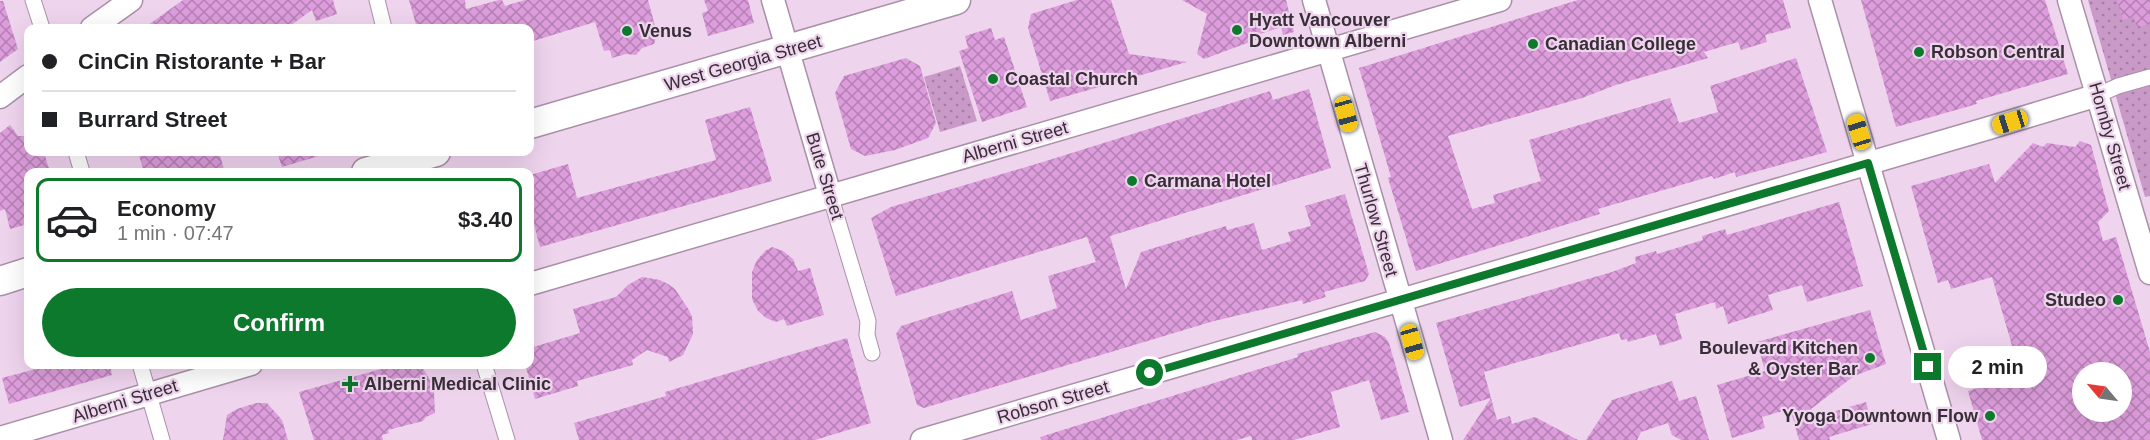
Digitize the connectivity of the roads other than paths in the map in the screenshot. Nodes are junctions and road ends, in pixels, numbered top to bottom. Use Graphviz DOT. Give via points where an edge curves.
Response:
graph roads {
  1 [pos="33,0"];
  2 [pos="131,0"];
  3 [pos="376,0"];
  4 [pos="773,0"];
  5 [pos="956,0"];
  6 [pos="1314,0"];
  7 [pos="1500,0"];
  8 [pos="1820,0"];
  9 [pos="2069,0"];
  10 [pos="41,24"];
  11 [pos="98,24"];
  12 [pos="383,24"];
  13 [pos="788,50"];
  14 [pos="1329,52"];
  15 [pos="2150,77"];
  16 [pos="24,79"];
  17 [pos="2098,95"];
  18 [pos="0,98"];
  19 [pos="534,123"];
  20 [pos="427,158"];
  21 [pos="1868,163"];
  22 [pos="383,168"];
  23 [pos="830,195"];
  24 [pos="24,273"];
  25 [pos="2150,273"];
  26 [pos="0,281"];
  27 [pos="534,283"];
  28 [pos="1400,300"];
  29 [pos="872,353"];
  30 [pos="141,369"];
  31 [pos="235,369"];
  32 [pos="486,369"];
  33 [pos="149,395"];
  34 [pos="0,438"];
  35 [pos="162,440"];
  36 [pos="507,440"];
  37 [pos="922,440"];
  38 [pos="1441,440"];
  39 [pos="1949,440"];
  1 -- 10 [label="street"];
  2 -- 11 [label="street"];
  3 -- 12 [label="street"];
  4 -- 13 [label="street, Bute Street"];
  5 -- 13 [label="highway, West Georgia Street"];
  6 -- 14 [label="street, Thurlow Street"];
  7 -- 14 [label="street, Alberni Street"];
  8 -- 21 [label="street"];
  9 -- 17 [label="street, Hornby Street"];
  13 -- 19 [label="highway, West Georgia Street"];
  13 -- 23 [label="street, Bute Street"];
  14 -- 23 [label="street, Alberni Street"];
  14 -- 28 [label="street, Thurlow Street"];
  15 -- 17 [label="street, Robson Street"];
  16 -- 18 [label="street"];
  17 -- 21 [label="street, Robson Street"];
  17 -- 25 [label="street, Hornby Street"];
  20 -- 22 [label="highway"];
  21 -- 28 [label="street, Robson Street"];
  21 -- 39 [label="street"];
  23 -- 27 [label="street, Alberni Street"];
  23 -- 29 [label="street, Bute Street" via="868,321"];
  24 -- 26 [label="highway"];
  28 -- 37 [label="street, Robson Street"];
  28 -- 38 [label="street, Thurlow Street"];
  30 -- 33 [label="street"];
  31 -- 33 [label="street, Alberni Street"];
  32 -- 36 [label="street"];
  33 -- 34 [label="street, Alberni Street"];
  33 -- 35 [label="street"];
}
